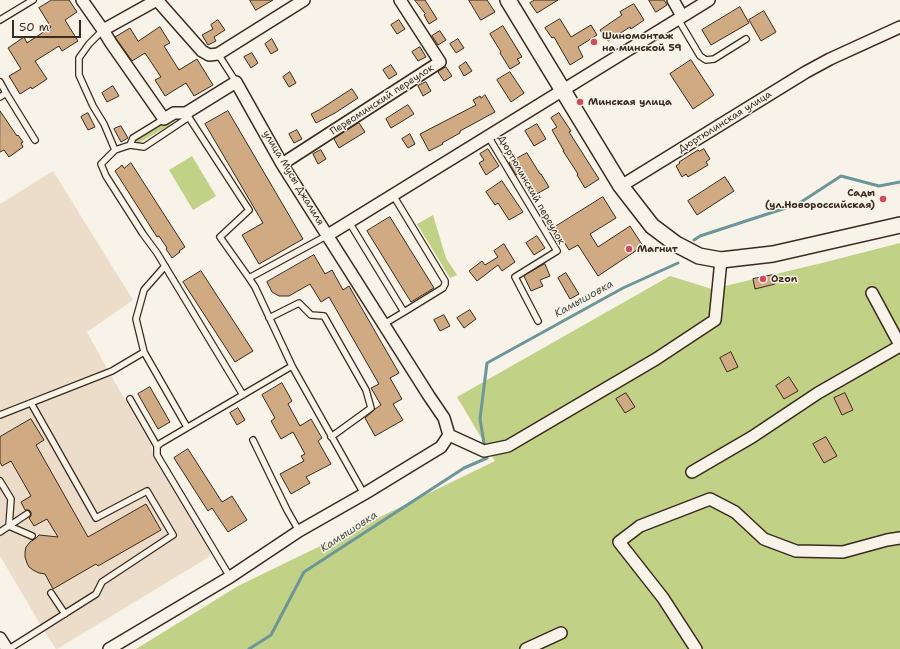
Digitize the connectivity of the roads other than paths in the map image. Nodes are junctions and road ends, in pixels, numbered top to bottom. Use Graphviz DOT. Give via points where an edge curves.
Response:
graph roads {
  1 [pos="33,0"];
  2 [pos="82,0"];
  3 [pos="304,0"];
  4 [pos="400,0"];
  5 [pos="508,0"];
  6 [pos="673,0"];
  7 [pos="708,0"];
  8 [pos="680,18"];
  9 [pos="0,20"];
  10 [pos="900,27"];
  11 [pos="103,30"];
  12 [pos="746,39"];
  13 [pos="218,54"];
  14 [pos="0,82"];
  15 [pos="236,82"];
  16 [pos="563,90"];
  17 [pos="6,93"];
  18 [pos="0,97"];
  19 [pos="187,115"];
  20 [pos="164,119"];
  21 [pos="488,136"];
  22 [pos="35,140"];
  23 [pos="130,145"];
  24 [pos="115,150"];
  25 [pos="282,164"];
  26 [pos="621,186"];
  27 [pos="393,195"];
  28 [pos="349,222"];
  29 [pos="900,225"];
  30 [pos="328,236"];
  31 [pos="721,260"];
  32 [pos="165,266"];
  33 [pos="249,278"];
  34 [pos="872,293"];
  35 [pos="404,312"];
  36 [pos="269,318"];
  37 [pos="538,321"];
  38 [pos="384,324"];
  39 [pos="900,345"];
  40 [pos="144,352"];
  41 [pos="292,366"];
  42 [pos="243,395"];
  43 [pos="130,399"];
  44 [pos="31,403"];
  45 [pos="0,415"];
  46 [pos="187,427"];
  47 [pos="449,435"];
  48 [pos="332,437"];
  49 [pos="253,440"];
  50 [pos="157,446"];
  51 [pos="692,472"];
  52 [pos="0,481"];
  53 [pos="364,494"];
  54 [pos="27,514"];
  55 [pos="9,526"];
  56 [pos="299,531"];
  57 [pos="0,532"];
  58 [pos="32,536"];
  59 [pos="900,538"];
  60 [pos="230,577"];
  61 [pos="51,592"];
  62 [pos="65,614"];
  63 [pos="561,632"];
  64 [pos="0,638"];
  65 [pos="8,649"];
  66 [pos="109,649"];
  67 [pos="526,649"];
  68 [pos="696,649"];
  1 -- 9 [label="lane"];
  2 -- 11 [label="street"];
  3 -- 13 [label="street"];
  4 -- 25 [label="street, Первоминский переулок" via="440,62"];
  5 -- 16 [label="main road"];
  6 -- 8 [label="street"];
  7 -- 8 [label="street"];
  8 -- 12 [label="lane" via="700,56 706,60 714,59"];
  8 -- 16 [label="street"];
  10 -- 26 [label="street, Дюртюлинская улица" via="806,72"];
  11 -- 13 [label="street" via="157,0 202,51 209,55"];
  11 -- 20 [label="street"];
  11 -- 24 [label="lane" via="79,58 79,75"];
  13 -- 15 [label="lane"];
  14 -- 17 [label="lane"];
  15 -- 19 [label="street"];
  15 -- 25 [label="street, улица Мусы Джалиля"];
  16 -- 21 [label="street"];
  16 -- 26 [label="main road"];
  17 -- 18 [label="lane"];
  17 -- 22 [label="lane"];
  19 -- 20 [label="street" via="174,113"];
  19 -- 23 [label="lane" via="144,147"];
  19 -- 33 [label="lane" via="249,210 220,237"];
  20 -- 23 [label="lane" via="133,138"];
  21 -- 27 [label="street"];
  21 -- 37 [label="lane, Дюртюлинский переулок" via="557,251 515,277"];
  23 -- 24 [label="lane"];
  24 -- 32 [label="lane" via="101,164 106,176"];
  25 -- 30 [label="street, улица Мусы Джалиля"];
  26 -- 31 [label="main road" via="652,226 676,244 699,256"];
  27 -- 28 [label="street"];
  27 -- 35 [label="lane" via="445,281 443,288"];
  28 -- 30 [label="street"];
  28 -- 35 [label="lane"];
  29 -- 31 [label="main road" via="773,254"];
  30 -- 33 [label="lane"];
  30 -- 38 [label="street, улица Мусы Джалиля"];
  31 -- 47 [label="street" via="716,320 656,359 508,446 484,450"];
  32 -- 40 [label="lane" via="144,290 136,319"];
  32 -- 42 [label="lane"];
  33 -- 36 [label="lane"];
  34 -- 39 [label="street"];
  35 -- 38 [label="lane"];
  36 -- 41 [label="lane"];
  36 -- 48 [label="lane" via="299,303 311,315 324,316 366,390 371,408"];
  38 -- 47 [label="street, улица Мусы Джалиля" via="444,418"];
  39 -- 51 [label="street" via="818,393 752,438"];
  40 -- 44 [label="lane" via="112,371"];
  40 -- 46 [label="lane"];
  41 -- 42 [label="lane"];
  41 -- 48 [label="lane"];
  42 -- 46 [label="lane"];
  43 -- 50 [label="lane"];
  44 -- 45 [label="lane"];
  44 -- 62 [label="lane" via="96,518 148,491 173,534 102,582 96,594"];
  46 -- 50 [label="lane"];
  47 -- 53 [label="street" via="441,448"];
  48 -- 53 [label="lane"];
  49 -- 56 [label="lane"];
  50 -- 60 [label="lane" via="157,455"];
  52 -- 55 [label="lane" via="11,499"];
  53 -- 56 [label="street"];
  54 -- 55 [label="lane"];
  55 -- 57 [label="lane"];
  55 -- 58 [label="lane"];
  56 -- 60 [label="street"];
  59 -- 68 [label="street" via="842,552 796,551 764,539 735,512 710,499 640,526 619,542 663,598"];
  60 -- 66 [label="street"];
  61 -- 62 [label="lane"];
  62 -- 65 [label="lane"];
  63 -- 67 [label="street"];
  64 -- 65 [label="street"];
}
